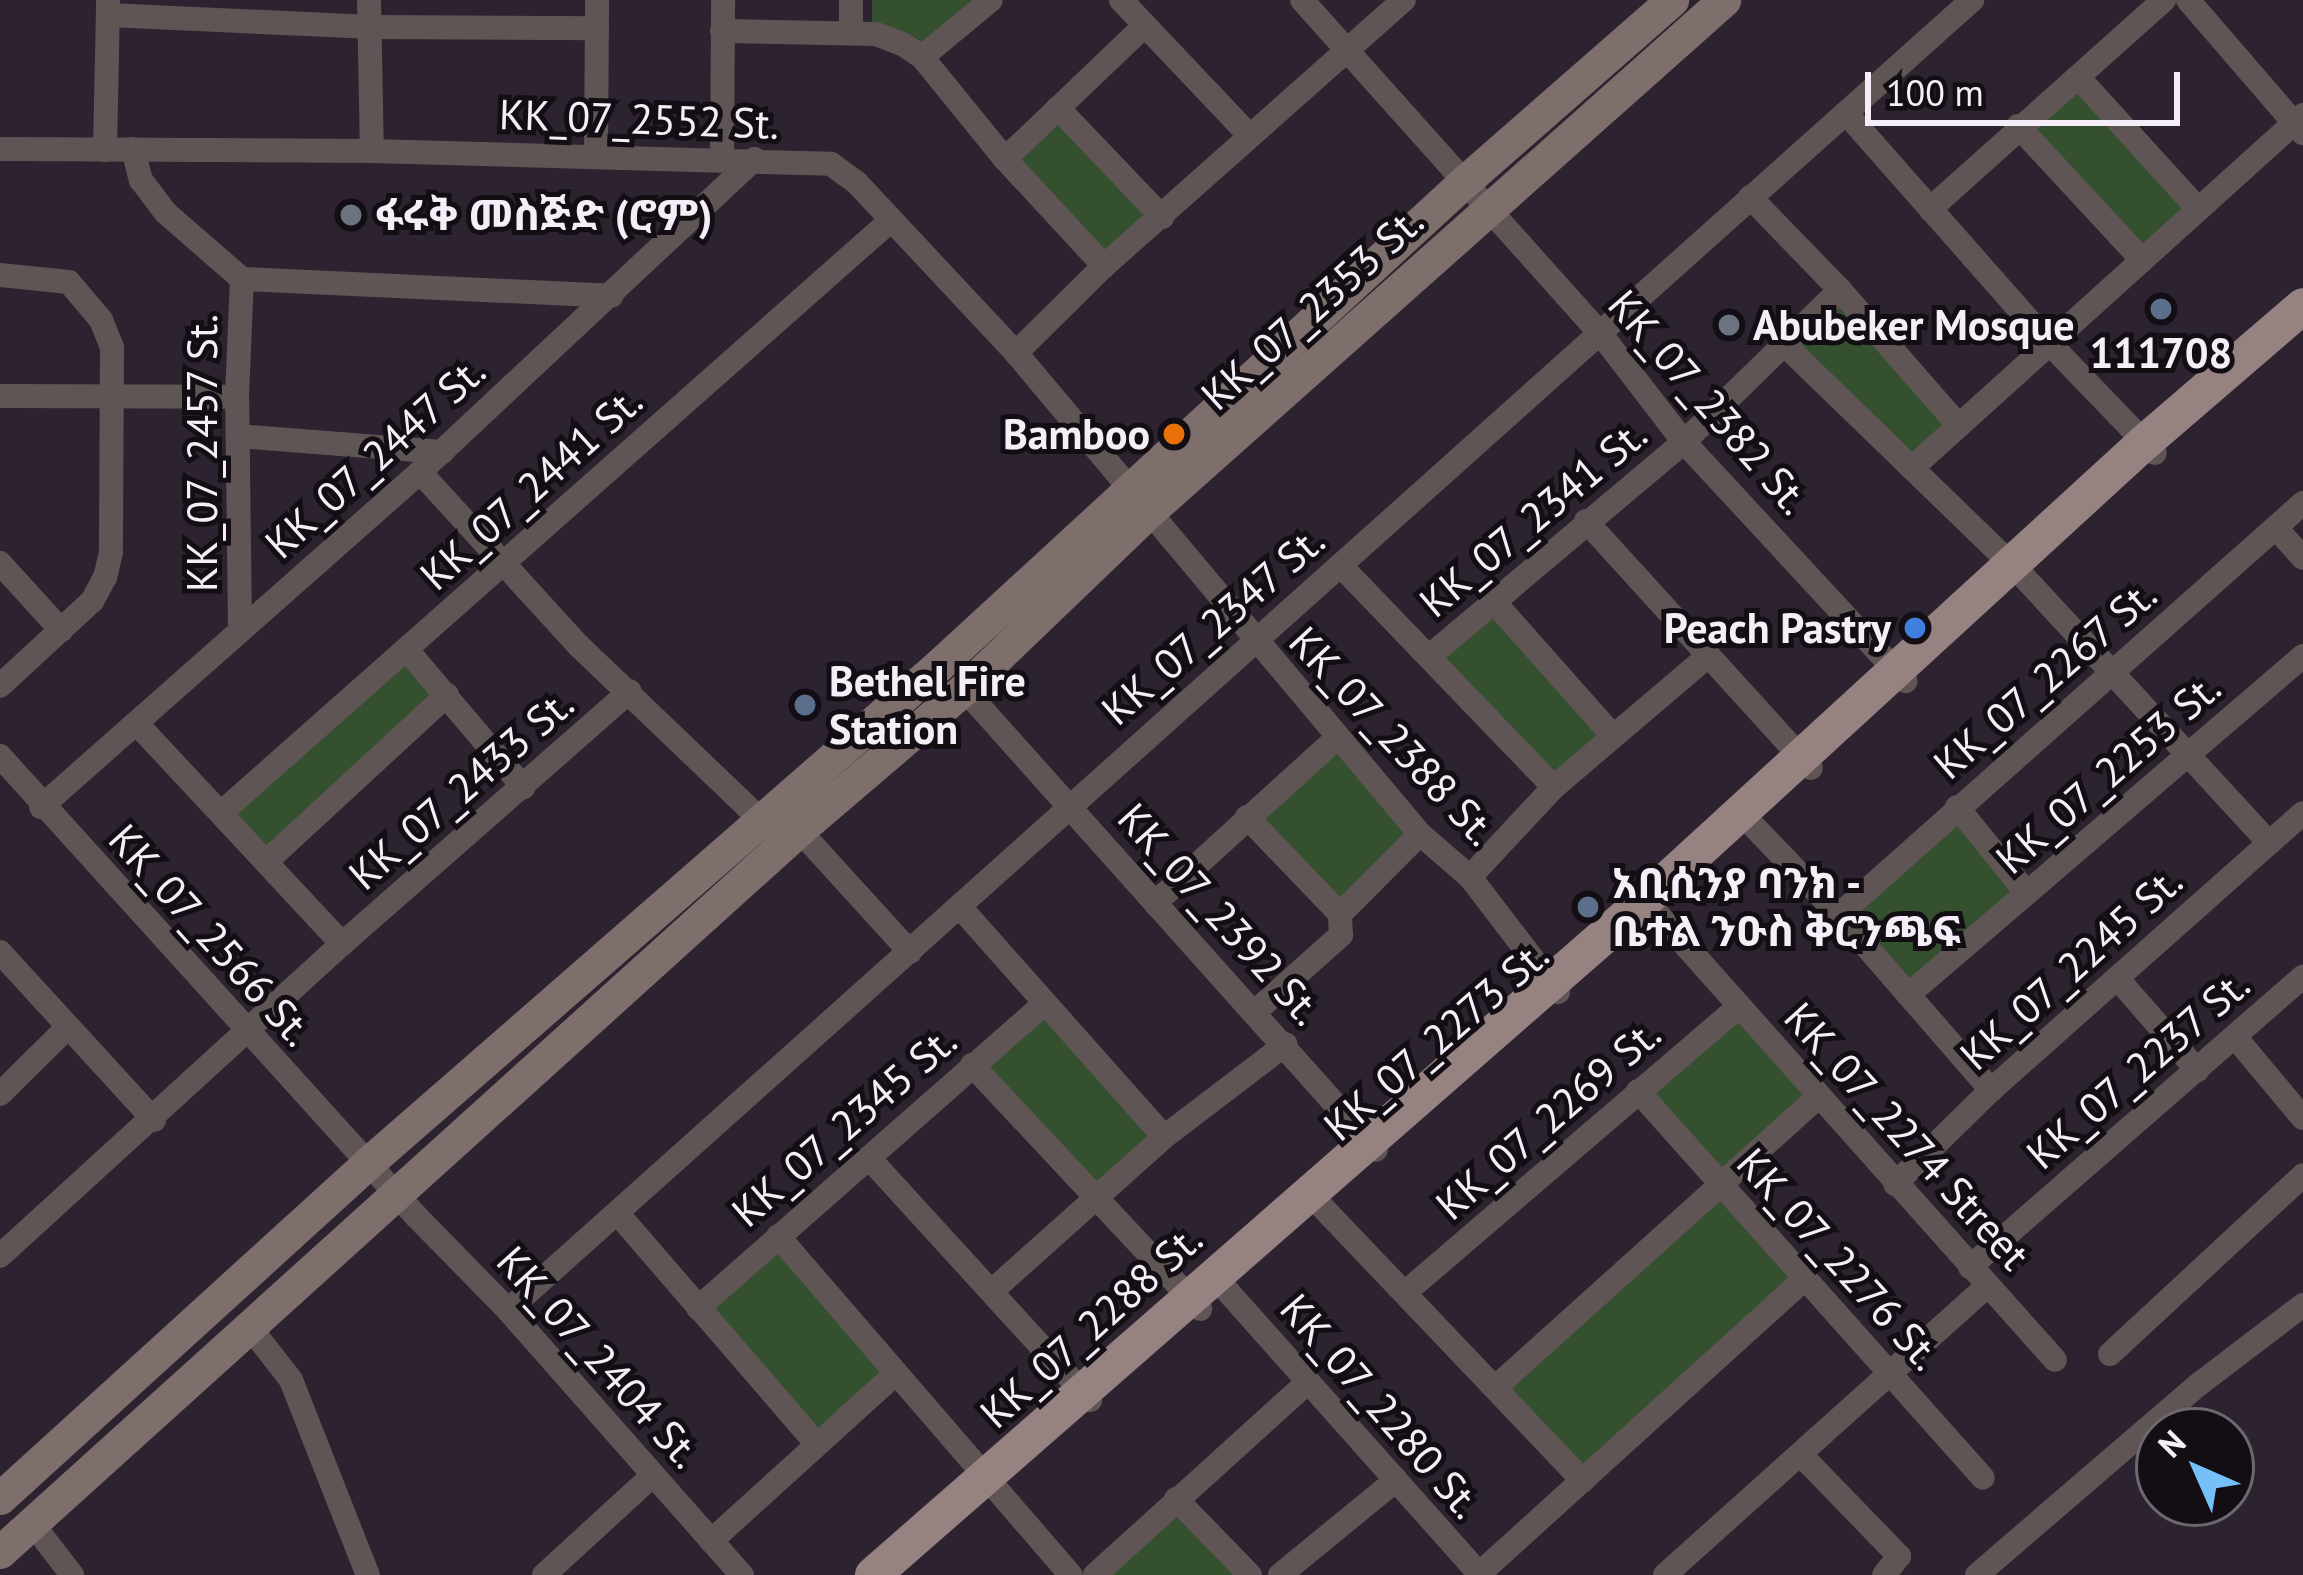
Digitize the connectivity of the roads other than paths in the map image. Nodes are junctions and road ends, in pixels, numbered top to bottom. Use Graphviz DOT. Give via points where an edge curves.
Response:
graph roads {
  1 [pos="369,0"];
  2 [pos="497,0"];
  3 [pos="597,0"];
  4 [pos="723,0"];
  5 [pos="851,0"];
  6 [pos="991,0"];
  7 [pos="1121,0"];
  8 [pos="1302,0"];
  9 [pos="1404,0"];
  10 [pos="1672,0"];
  11 [pos="1724,0"];
  12 [pos="1972,0"];
  13 [pos="2164,0"];
  14 [pos="2188,0"];
  15 [pos="108,7"];
  16 [pos="243,10"];
  17 [pos="497,26"];
  18 [pos="1144,26"];
  19 [pos="368,27"];
  20 [pos="598,28"];
  21 [pos="722,31"];
  22 [pos="851,33"];
  23 [pos="1348,53"];
  24 [pos="922,57"];
  25 [pos="2078,76"];
  26 [pos="1058,108"];
  27 [pos="1846,113"];
  28 [pos="2300,124"];
  29 [pos="2018,126"];
  30 [pos="1250,136"];
  31 [pos="134,148"];
  32 [pos="0,149"];
  33 [pos="105,150"];
  34 [pos="372,151"];
  35 [pos="596,156"];
  36 [pos="754,158"];
  37 [pos="1005,159"];
  38 [pos="722,160"];
  39 [pos="1463,183"];
  40 [pos="1750,197"];
  41 [pos="2197,208"];
  42 [pos="1930,209"];
  43 [pos="1489,211"];
  44 [pos="1162,217"];
  45 [pos="890,221"];
  46 [pos="2142,260"];
  47 [pos="1104,266"];
  48 [pos="0,275"];
  49 [pos="242,279"];
  50 [pos="1840,290"];
  51 [pos="611,296"];
  52 [pos="2300,320"];
  53 [pos="1600,333"];
  54 [pos="2050,344"];
  55 [pos="1785,345"];
  56 [pos="1016,352"];
  57 [pos="0,396"];
  58 [pos="237,397"];
  59 [pos="110,399"];
  60 [pos="1958,425"];
  61 [pos="238,436"];
  62 [pos="1684,442"];
  63 [pos="2151,448"];
  64 [pos="442,452"];
  65 [pos="1912,468"];
  66 [pos="420,472"];
  67 [pos="1143,499"];
  68 [pos="2303,503"];
  69 [pos="1586,521"];
  70 [pos="2276,528"];
  71 [pos="2303,558"];
  72 [pos="0,563"];
  73 [pos="502,566"];
  74 [pos="1341,566"];
  75 [pos="2017,570"];
  76 [pos="1495,603"];
  77 [pos="61,629"];
  78 [pos="240,629"];
  79 [pos="1254,642"];
  80 [pos="406,650"];
  81 [pos="1431,656"];
  82 [pos="1708,656"];
  83 [pos="2303,656"];
  84 [pos="2113,674"];
  85 [pos="1902,677"];
  86 [pos="0,686"];
  87 [pos="964,688"];
  88 [pos="630,691"];
  89 [pos="447,695"];
  90 [pos="139,726"];
  91 [pos="1612,736"];
  92 [pos="1338,737"];
  93 [pos="2190,755"];
  94 [pos="0,756"];
  95 [pos="1807,764"];
  96 [pos="524,787"];
  97 [pos="1554,787"];
  98 [pos="814,794"];
  99 [pos="1069,803"];
  100 [pos="41,807"];
  101 [pos="1957,808"];
  102 [pos="222,812"];
  103 [pos="2303,813"];
  104 [pos="1247,817"];
  105 [pos="1745,817"];
  106 [pos="760,819"];
  107 [pos="800,830"];
  108 [pos="1420,834"];
  109 [pos="2269,844"];
  110 [pos="267,861"];
  111 [pos="1470,877"];
  112 [pos="2027,893"];
  113 [pos="1154,903"];
  114 [pos="1650,904"];
  115 [pos="960,907"];
  116 [pos="1340,914"];
  117 [pos="1839,915"];
  118 [pos="342,944"];
  119 [pos="0,952"];
  120 [pos="910,952"];
  121 [pos="2303,976"];
  122 [pos="2118,979"];
  123 [pos="1554,987"];
  124 [pos="1908,995"];
  125 [pos="1043,1005"];
  126 [pos="1740,1006"];
  127 [pos="1257,1010"];
  128 [pos="68,1027"];
  129 [pos="247,1031"];
  130 [pos="2236,1038"];
  131 [pos="1286,1044"];
  132 [pos="972,1065"];
  133 [pos="2197,1070"];
  134 [pos="1991,1090"];
  135 [pos="1638,1091"];
  136 [pos="0,1094"];
  137 [pos="1817,1098"];
  138 [pos="2303,1118"];
  139 [pos="154,1120"];
  140 [pos="1163,1137"];
  141 [pos="1371,1145"];
  142 [pos="869,1158"];
  143 [pos="368,1163"];
  144 [pos="2303,1175"];
  145 [pos="1718,1183"];
  146 [pos="1895,1184"];
  147 [pos="396,1194"];
  148 [pos="1313,1197"];
  149 [pos="1095,1201"];
  150 [pos="619,1215"];
  151 [pos="778,1236"];
  152 [pos="0,1256"];
  153 [pos="1978,1277"];
  154 [pos="1806,1278"];
  155 [pos="993,1291"];
  156 [pos="1407,1292"];
  157 [pos="1208,1293"];
  158 [pos="2303,1305"];
  159 [pos="698,1307"];
  160 [pos="508,1310"];
  161 [pos="249,1326"];
  162 [pos="2110,1354"];
  163 [pos="2055,1360"];
  164 [pos="894,1375"];
  165 [pos="1890,1375"];
  166 [pos="1307,1383"];
  167 [pos="1497,1386"];
  168 [pos="1087,1397"];
  169 [pos="817,1444"];
  170 [pos="1801,1455"];
  171 [pos="653,1474"];
  172 [pos="1983,1478"];
  173 [pos="1396,1480"];
  174 [pos="1583,1481"];
  175 [pos="990,1485"];
  176 [pos="0,1498"];
  177 [pos="1176,1499"];
  178 [pos="32,1523"];
  179 [pos="711,1541"];
  180 [pos="0,1552"];
  181 [pos="1891,1565"];
  182 [pos="892,1571"];
  183 [pos="71,1575"];
  184 [pos="368,1575"];
  185 [pos="544,1575"];
  186 [pos="742,1575"];
  187 [pos="1071,1575"];
  188 [pos="1095,1575"];
  189 [pos="1250,1575"];
  190 [pos="1280,1575"];
  191 [pos="1479,1575"];
  192 [pos="1665,1575"];
  193 [pos="1977,1575"];
  1 -- 19 [label="street"];
  2 -- 17 [label="street"];
  3 -- 20 [label="street"];
  4 -- 21 [label="street"];
  5 -- 22 [label="street"];
  6 -- 24 [label="street"];
  7 -- 18 [label="street"];
  8 -- 23 [label="street, KK_07_2382 St."];
  9 -- 23 [label="street"];
  10 -- 39 [label="street, KK_07_2353 St."];
  11 -- 43 [label="street, KK_07_2353 St."];
  12 -- 27 [label="street, KK_07_2347 St."];
  13 -- 25 [label="street"];
  14 -- 28 [label="street"];
  15 -- 16 [label="street"];
  15 -- 33 [label="street"];
  16 -- 19 [label="street"];
  17 -- 19 [label="street"];
  17 -- 20 [label="street"];
  18 -- 26 [label="street"];
  18 -- 30 [label="street"];
  19 -- 34 [label="street"];
  20 -- 35 [label="street"];
  21 -- 22 [label="street"];
  21 -- 38 [label="street"];
  22 -- 24 [label="street" via="876,34"];
  23 -- 30 [label="street"];
  23 -- 39 [label="street, KK_07_2382 St."];
  24 -- 37 [label="street"];
  25 -- 29 [label="street"];
  25 -- 41 [label="street"];
  26 -- 37 [label="street"];
  26 -- 44 [label="street"];
  27 -- 40 [label="street, KK_07_2347 St."];
  27 -- 42 [label="street"];
  28 -- 41 [label="street"];
  29 -- 42 [label="street"];
  29 -- 46 [label="street"];
  30 -- 44 [label="street"];
  31 -- 33 [label="street, KK_07_2552 St."];
  31 -- 34 [label="street, KK_07_2552 St."];
  31 -- 49 [label="street" via="141,179 166,213"];
  32 -- 33 [label="street, KK_07_2552 St."];
  34 -- 35 [label="street, KK_07_2552 St."];
  35 -- 38 [label="street, KK_07_2552 St."];
  36 -- 38 [label="street, KK_07_2552 St."];
  36 -- 45 [label="street, KK_07_2552 St." via="831,164"];
  36 -- 51 [label="street, KK_07_2447 St."];
  37 -- 47 [label="street"];
  39 -- 43 [label="street, KK_07_2382 St."];
  39 -- 67 [label="street, KK_07_2353 St."];
  40 -- 50 [label="street"];
  40 -- 53 [label="street, KK_07_2347 St."];
  41 -- 46 [label="street"];
  42 -- 54 [label="street"];
  43 -- 53 [label="street, KK_07_2382 St."];
  43 -- 67 [label="street, KK_07_2353 St."];
  44 -- 47 [label="street"];
  45 -- 56 [label="street, KK_07_2552 St."];
  45 -- 73 [label="street, KK_07_2441 St."];
  46 -- 54 [label="street"];
  47 -- 56 [label="street"];
  48 -- 59 [label="street" via="57,276 86,299 112,347"];
  49 -- 51 [label="street"];
  49 -- 58 [label="street, KK_07_2457 St."];
  50 -- 55 [label="street, KK_07_2341 St."];
  50 -- 60 [label="street"];
  51 -- 64 [label="street, KK_07_2447 St."];
  52 -- 63 [label="main road, KK_07_2273 St."];
  53 -- 62 [label="street, KK_07_2382 St."];
  53 -- 74 [label="street, KK_07_2347 St."];
  54 -- 60 [label="street"];
  54 -- 63 [label="street"];
  55 -- 62 [label="street, KK_07_2341 St."];
  55 -- 65 [label="street"];
  56 -- 67 [label="street, KK_07_2552 St."];
  57 -- 59 [label="street"];
  58 -- 59 [label="street"];
  58 -- 61 [label="street, KK_07_2457 St."];
  59 -- 77 [label="street" via="111,552 92,601"];
  60 -- 65 [label="street"];
  61 -- 64 [label="street"];
  61 -- 78 [label="street, KK_07_2457 St."];
  62 -- 69 [label="street, KK_07_2341 St."];
  62 -- 85 [label="street, KK_07_2382 St."];
  63 -- 75 [label="main road, KK_07_2273 St."];
  64 -- 66 [label="street, KK_07_2447 St."];
  65 -- 75 [label="street"];
  66 -- 73 [label="street"];
  66 -- 78 [label="street, KK_07_2447 St."];
  67 -- 79 [label="street, KK_07_2388 St."];
  67 -- 87 [label="street, KK_07_2353 St."];
  67 -- 98 [label="street, KK_07_2353 St." via="939,665"];
  68 -- 70 [label="street, KK_07_2267 St."];
  69 -- 76 [label="street, KK_07_2341 St."];
  69 -- 82 [label="street"];
  70 -- 71 [label="street"];
  70 -- 84 [label="street, KK_07_2267 St."];
  72 -- 77 [label="street"];
  73 -- 80 [label="street, KK_07_2441 St."];
  73 -- 88 [label="street"];
  74 -- 79 [label="street, KK_07_2347 St."];
  74 -- 81 [label="street"];
  75 -- 84 [label="street"];
  75 -- 85 [label="main road, KK_07_2273 St."];
  76 -- 81 [label="street, KK_07_2341 St."];
  76 -- 91 [label="street"];
  77 -- 86 [label="street"];
  78 -- 90 [label="street, KK_07_2447 St."];
  79 -- 92 [label="street, KK_07_2388 St."];
  79 -- 99 [label="street, KK_07_2347 St."];
  80 -- 89 [label="street"];
  80 -- 102 [label="street, KK_07_2441 St."];
  81 -- 97 [label="street"];
  82 -- 91 [label="street"];
  82 -- 95 [label="street"];
  83 -- 93 [label="street, KK_07_2253 St."];
  84 -- 93 [label="street"];
  84 -- 101 [label="street, KK_07_2267 St."];
  85 -- 95 [label="main road, KK_07_2273 St."];
  87 -- 98 [label="street, KK_07_2353 St."];
  87 -- 99 [label="street, KK_07_2392 St."];
  88 -- 96 [label="street, KK_07_2433 St."];
  88 -- 106 [label="street"];
  89 -- 96 [label="street"];
  89 -- 110 [label="street"];
  90 -- 100 [label="street, KK_07_2447 St."];
  90 -- 102 [label="street"];
  91 -- 97 [label="street"];
  92 -- 104 [label="street"];
  92 -- 108 [label="street, KK_07_2388 St."];
  93 -- 109 [label="street"];
  93 -- 112 [label="street, KK_07_2253 St."];
  94 -- 100 [label="street, KK_07_2566 St."];
  95 -- 105 [label="main road, KK_07_2273 St."];
  96 -- 118 [label="street, KK_07_2433 St."];
  97 -- 111 [label="street"];
  98 -- 106 [label="street"];
  98 -- 107 [label="street"];
  99 -- 113 [label="street, KK_07_2392 St."];
  99 -- 115 [label="street, KK_07_2347 St."];
  100 -- 129 [label="street, KK_07_2566 St."];
  101 -- 112 [label="street"];
  101 -- 117 [label="street, KK_07_2267 St."];
  102 -- 110 [label="street"];
  103 -- 109 [label="street, KK_07_2245 St."];
  104 -- 113 [label="street"];
  104 -- 116 [label="street"];
  105 -- 114 [label="main road, KK_07_2273 St."];
  105 -- 117 [label="street"];
  106 -- 143 [label="street"];
  107 -- 120 [label="street"];
  107 -- 147 [label="street"];
  108 -- 111 [label="street, KK_07_2388 St."];
  108 -- 116 [label="street"];
  109 -- 122 [label="street, KK_07_2245 St."];
  110 -- 118 [label="street"];
  111 -- 123 [label="street, KK_07_2388 St."];
  112 -- 124 [label="street, KK_07_2253 St."];
  113 -- 127 [label="street, KK_07_2392 St."];
  114 -- 123 [label="main road, KK_07_2273 St."];
  114 -- 126 [label="street, KK_07_2274 Street"];
  115 -- 120 [label="street, KK_07_2347 St."];
  115 -- 125 [label="street"];
  116 -- 127 [label="street" via="1341,935"];
  117 -- 124 [label="street"];
  118 -- 129 [label="street, KK_07_2433 St."];
  119 -- 128 [label="street"];
  120 -- 150 [label="street, KK_07_2347 St."];
  121 -- 130 [label="street, KK_07_2237 St."];
  122 -- 133 [label="street"];
  122 -- 134 [label="street, KK_07_2245 St."];
  123 -- 141 [label="main road, KK_07_2273 St."];
  124 -- 134 [label="street"];
  125 -- 132 [label="street, KK_07_2345 St."];
  125 -- 140 [label="street"];
  126 -- 135 [label="street, KK_07_2269 St."];
  126 -- 137 [label="street, KK_07_2274 Street"];
  127 -- 131 [label="street, KK_07_2392 St."];
  128 -- 136 [label="street"];
  128 -- 139 [label="street"];
  129 -- 139 [label="street"];
  129 -- 143 [label="street, KK_07_2566 St."];
  130 -- 133 [label="street, KK_07_2237 St."];
  130 -- 138 [label="street"];
  131 -- 140 [label="street"];
  131 -- 141 [label="street, KK_07_2392 St."];
  132 -- 142 [label="street, KK_07_2345 St."];
  132 -- 149 [label="street, KK_07_2280 St."];
  133 -- 153 [label="street, KK_07_2237 St."];
  134 -- 146 [label="street, KK_07_2245 St."];
  135 -- 145 [label="street, KK_07_2276 St."];
  135 -- 156 [label="street, KK_07_2269 St."];
  137 -- 145 [label="street"];
  137 -- 146 [label="street, KK_07_2274 Street"];
  139 -- 152 [label="street"];
  140 -- 149 [label="street"];
  141 -- 148 [label="main road, KK_07_2273 St."];
  142 -- 151 [label="street, KK_07_2345 St."];
  142 -- 155 [label="street"];
  143 -- 147 [label="street, KK_07_2566 St."];
  143 -- 176 [label="street"];
  144 -- 162 [label="street"];
  145 -- 154 [label="street, KK_07_2276 St."];
  145 -- 167 [label="street"];
  146 -- 153 [label="street, KK_07_2274 Street"];
  147 -- 160 [label="street, KK_07_2404 St."];
  147 -- 161 [label="street"];
  148 -- 156 [label="street"];
  148 -- 157 [label="main road, KK_07_2273 St."];
  149 -- 155 [label="street"];
  149 -- 157 [label="street, KK_07_2280 St."];
  150 -- 159 [label="street"];
  150 -- 160 [label="street, KK_07_2347 St."];
  151 -- 159 [label="street, KK_07_2345 St."];
  151 -- 164 [label="street"];
  153 -- 163 [label="street, KK_07_2274 Street"];
  153 -- 165 [label="street, KK_07_2237 St."];
  154 -- 165 [label="street, KK_07_2276 St."];
  154 -- 174 [label="street"];
  155 -- 168 [label="street"];
  156 -- 167 [label="street"];
  157 -- 166 [label="street, KK_07_2280 St."];
  157 -- 168 [label="main road, KK_07_2273 St."];
  158 -- 193 [label="street"];
  159 -- 169 [label="street"];
  160 -- 171 [label="street, KK_07_2404 St."];
  161 -- 178 [label="street"];
  161 -- 184 [label="street" via="292,1380"];
  164 -- 169 [label="street"];
  164 -- 175 [label="street"];
  165 -- 170 [label="street, KK_07_2237 St."];
  165 -- 172 [label="street, KK_07_2276 St."];
  166 -- 173 [label="street, KK_07_2280 St."];
  166 -- 177 [label="street"];
  167 -- 174 [label="street"];
  168 -- 175 [label="main road, KK_07_2273 St."];
  169 -- 179 [label="street"];
  170 -- 181 [label="street"];
  170 -- 192 [label="street, KK_07_2237 St."];
  171 -- 179 [label="street, KK_07_2404 St."];
  171 -- 185 [label="street"];
  173 -- 190 [label="street"];
  173 -- 191 [label="street, KK_07_2280 St."];
  174 -- 191 [label="street"];
  175 -- 182 [label="main road, KK_07_2273 St."];
  175 -- 187 [label="street"];
  177 -- 188 [label="street"];
  177 -- 189 [label="street"];
  178 -- 180 [label="street"];
  178 -- 183 [label="street"];
  179 -- 186 [label="street, KK_07_2404 St."];
}
